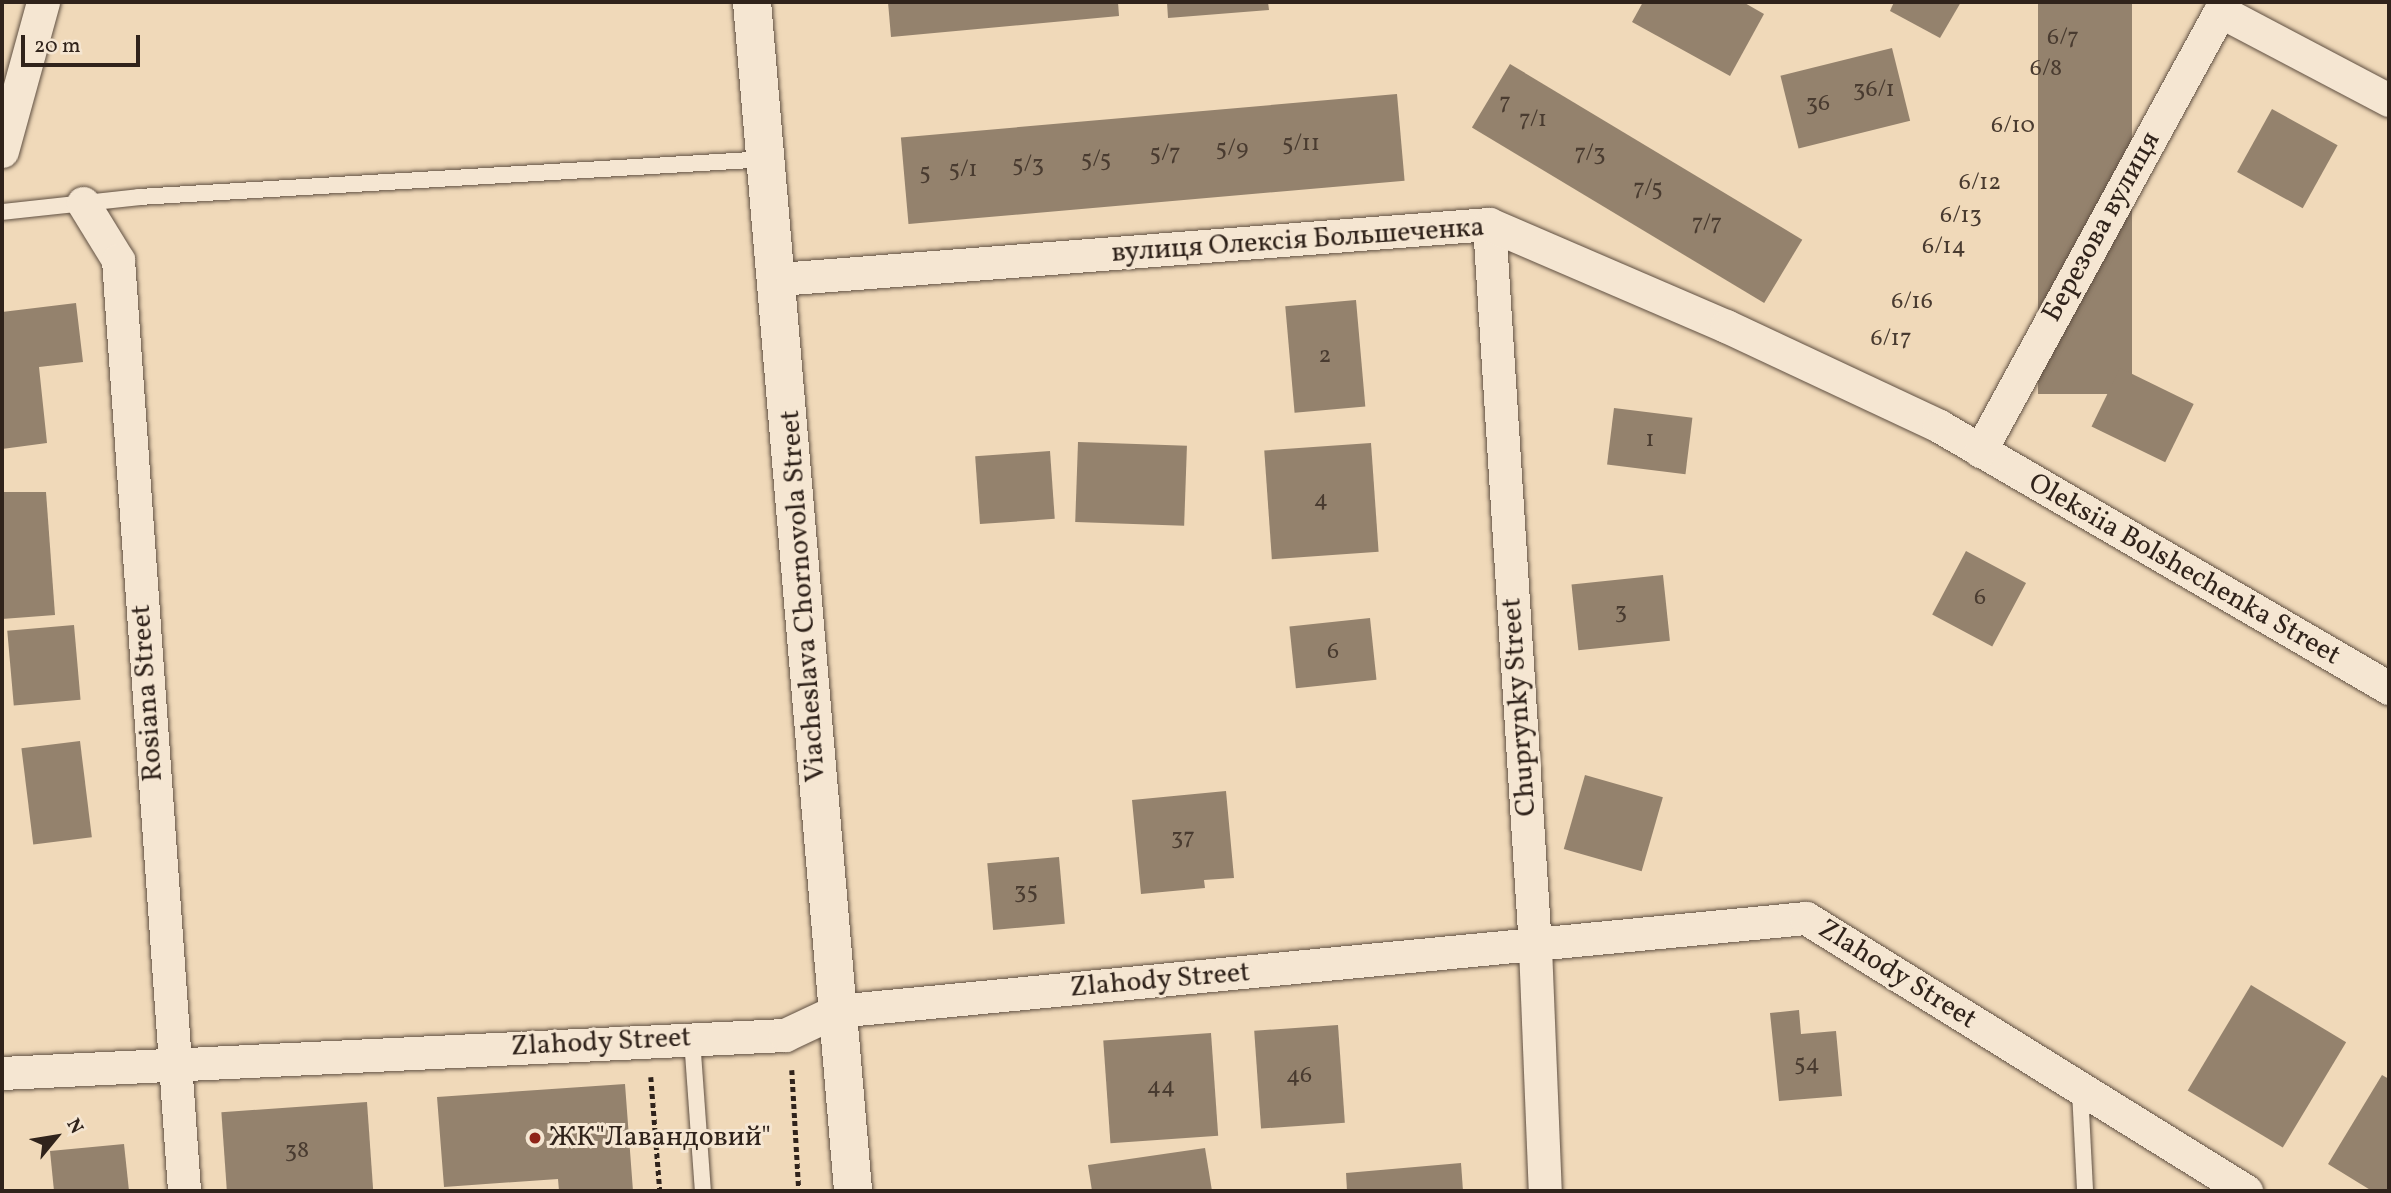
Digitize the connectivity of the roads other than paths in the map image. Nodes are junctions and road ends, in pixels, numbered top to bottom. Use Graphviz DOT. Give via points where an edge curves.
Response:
graph roads {
  1 [pos="43,2"];
  2 [pos="752,2"];
  3 [pos="2223,6"];
  4 [pos="2389,100"];
  5 [pos="2,151"];
  6 [pos="767,159"];
  7 [pos="83,203"];
  8 [pos="2,212"];
  9 [pos="1489,224"];
  10 [pos="779,279"];
  11 [pos="1980,451"];
  12 [pos="2389,688"];
  13 [pos="1535,947"];
  14 [pos="836,1011"];
  15 [pos="692,1040"];
  16 [pos="173,1062"];
  17 [pos="2,1073"];
  18 [pos="2080,1091"];
  19 [pos="184,1191"];
  20 [pos="703,1191"];
  21 [pos="853,1191"];
  22 [pos="1545,1191"];
  23 [pos="2085,1191"];
  24 [pos="2246,1191"];
  1 -- 5 [label="street"];
  2 -- 6 [label="street, Viacheslava Chornovola Street"];
  3 -- 4 [label="street"];
  3 -- 11 [label="street, Березова вулиця"];
  6 -- 7 [label="lane"];
  6 -- 10 [label="street, Viacheslava Chornovola Street"];
  7 -- 8 [label="lane"];
  7 -- 16 [label="street, Rosiana Street" via="117,260"];
  9 -- 10 [label="street, вулиця Олексія Большеченка"];
  9 -- 11 [label="street, вулиця Олексія Большеченка" via="1726,327 1939,426"];
  9 -- 13 [label="street, Chuprynky Street"];
  10 -- 14 [label="street, Viacheslava Chornovola Street"];
  11 -- 12 [label="street, Oleksiia Bolshechenka Street"];
  13 -- 14 [label="street, Zlahody Street"];
  13 -- 18 [label="street, Zlahody Street" via="1806,918"];
  13 -- 22 [label="street, Chuprynky Street"];
  14 -- 15 [label="street, Zlahody Street" via="785,1035"];
  14 -- 21 [label="street, Viacheslava Chornovola Street"];
  15 -- 16 [label="street, Zlahody Street"];
  15 -- 20 [label="lane"];
  16 -- 17 [label="street, Zlahody Street"];
  16 -- 19 [label="street, Rosiana Street"];
  18 -- 23 [label="lane"];
  18 -- 24 [label="street, Zlahody Street"];
}
